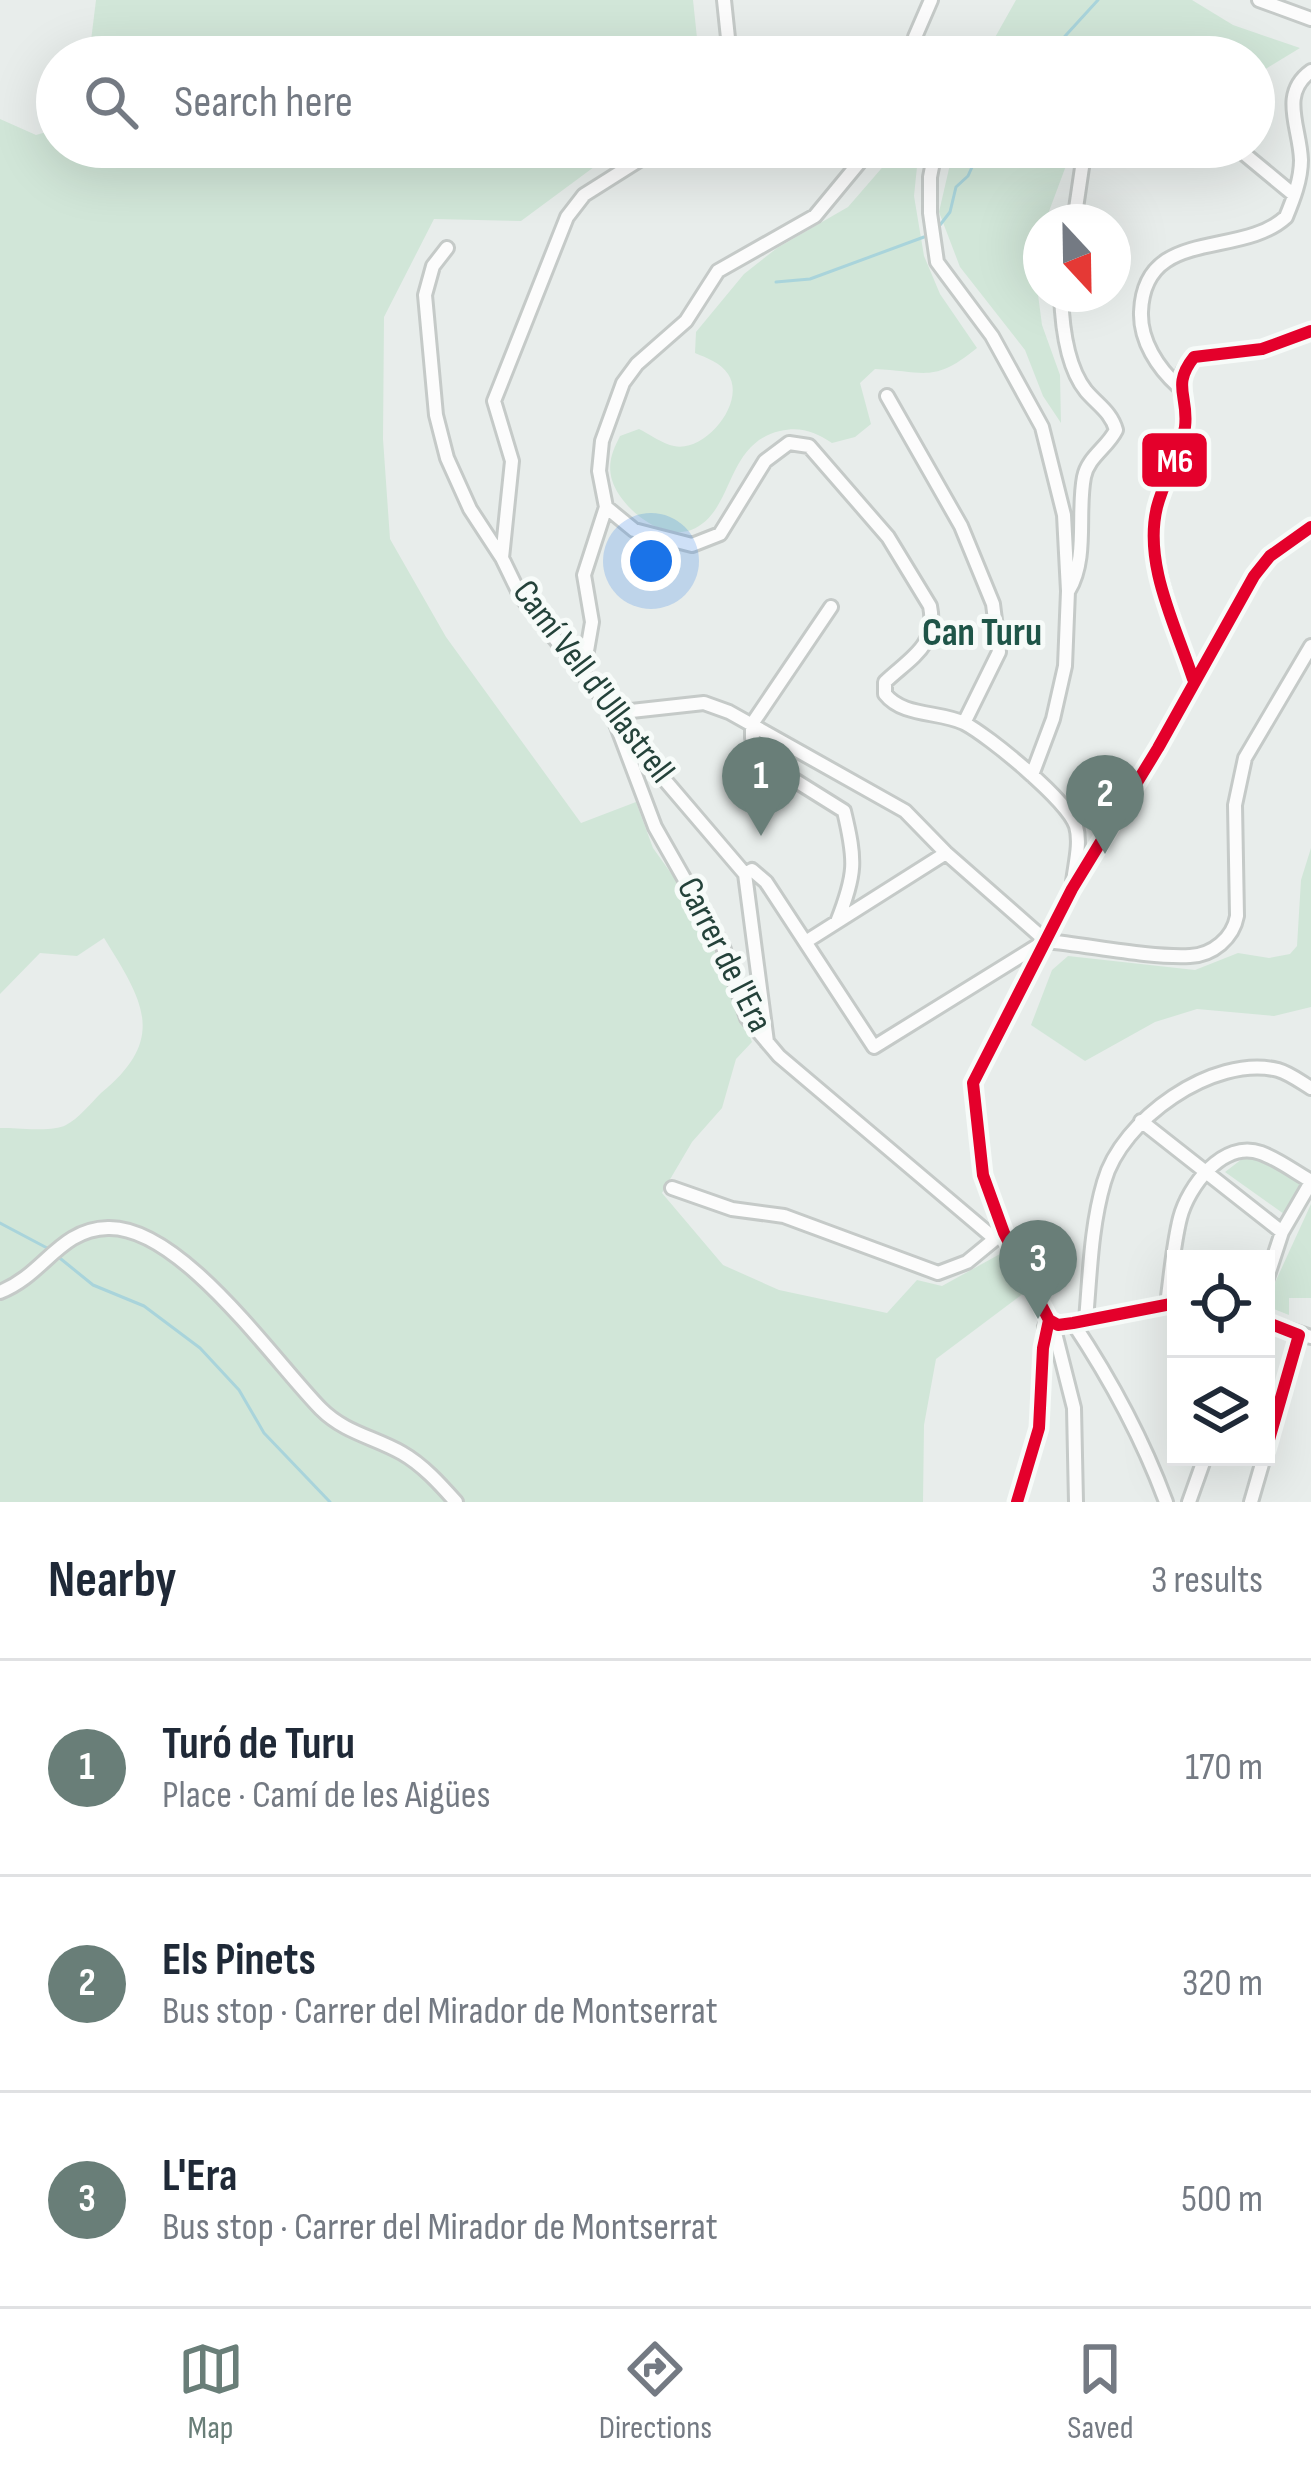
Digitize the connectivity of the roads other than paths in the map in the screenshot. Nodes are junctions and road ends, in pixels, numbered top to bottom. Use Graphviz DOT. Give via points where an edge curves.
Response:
graph roads {
  1 [pos="931,0"];
  2 [pos="1259,0"];
  3 [pos="724,3"];
  4 [pos="1311,19"];
  5 [pos="728,36"];
  6 [pos="916,36"];
  7 [pos="1311,71"];
  8 [pos="627,168"];
  9 [pos="855,168"];
  10 [pos="932,168"];
  11 [pos="1082,168"];
  12 [pos="1261,168"];
  13 [pos="1294,195"];
  14 [pos="1077,204"];
  15 [pos="447,248"];
  16 [pos="1062,312"];
  17 [pos="1311,331"];
  18 [pos="1178,386"];
  19 [pos="887,396"];
  20 [pos="606,507"];
  21 [pos="1311,527"];
  22 [pos="502,558"];
  23 [pos="1068,591"];
  24 [pos="832,608"];
  25 [pos="1311,646"];
  26 [pos="583,674"];
  27 [pos="1193,679"];
  28 [pos="613,713"];
  29 [pos="964,723"];
  30 [pos="752,724"];
  31 [pos="1032,775"];
  32 [pos="946,853"];
  33 [pos="745,874"];
  34 [pos="1072,890"];
  35 [pos="837,922"];
  36 [pos="1046,940"];
  37 [pos="807,941"];
  38 [pos="767,1042"];
  39 [pos="1311,1088"];
  40 [pos="1141,1121"];
  41 [pos="1205,1172"];
  42 [pos="1311,1181"];
  43 [pos="672,1188"];
  44 [pos="1282,1232"];
  45 [pos="1000,1236"];
  46 [pos="1177,1250"];
  47 [pos="1275,1253"];
  48 [pos="0,1292"];
  49 [pos="1167,1304"];
  50 [pos="1062,1325"];
  51 [pos="1275,1325"];
  52 [pos="1305,1336"];
  53 [pos="1275,1424"];
  54 [pos="1202,1466"];
  55 [pos="1262,1466"];
  56 [pos="456,1502"];
  57 [pos="1017,1502"];
  58 [pos="1076,1502"];
  59 [pos="1166,1502"];
  60 [pos="1189,1502"];
  61 [pos="1251,1502"];
  1 -- 6 [label="street"];
  2 -- 4 [label="street"];
  3 -- 5 [label="street"];
  7 -- 13 [label="street" via="1292,97 1301,161"];
  8 -- 22 [label="street" via="584,195 567,217 494,401 512,461"];
  9 -- 20 [label="street" via="815,216 718,271 686,321 623,383 602,441"];
  10 -- 23 [label="street" via="938,262 992,336 1042,427 1064,514"];
  11 -- 14 [label="street"];
  12 -- 13 [label="street"];
  13 -- 18 [label="street" via="1276,226 1169,256 1147,281 1140,323 1162,372"];
  15 -- 22 [label="street, Camí Vell d'Ullastrell" via="425,295 436,415 470,509"];
  16 -- 23 [label="street" via="1075,374 1116,430 1084,477 1077,576"];
  17 -- 18 [label="street" via="1262,349 1194,357"];
  18 -- 27 [label="street" via="1183,435 1154,521 1161,578"];
  19 -- 29 [label="street" via="962,526 993,604 999,652"];
  20 -- 26 [label="street" via="584,575 592,622"];
  20 -- 29 [label="street" via="634,530 692,544 720,534 765,461 789,443 809,446 888,537 930,606 928,641 885,682 885,694 896,705"];
  21 -- 27 [label="street" via="1263,563"];
  22 -- 26 [label="street, Camí Vell d'Ullastrell" via="520,595"];
  23 -- 31 [label="street" via="1065,666"];
  24 -- 30 [label="street"];
  25 -- 36 [label="street" via="1245,758 1234,805 1237,916 1222,944 1193,956"];
  26 -- 28 [label="street, Camí Vell d'Ullastrell"];
  27 -- 34 [label="street"];
  28 -- 30 [label="street" via="704,703"];
  28 -- 33 [label="street, Camí Vell d'Ullastrell"];
  28 -- 38 [label="street, Carrer de l'Era" via="656,827 722,947 747,1018"];
  29 -- 31 [label="street"];
  30 -- 32 [label="street" via="904,811"];
  30 -- 35 [label="street" via="752,738 788,776 844,811 854,880"];
  31 -- 34 [label="street" via="1074,821"];
  32 -- 35 [label="street"];
  32 -- 36 [label="street"];
  33 -- 37 [label="street, Camí Vell d'Ullastrell" via="760,874"];
  33 -- 38 [label="street"];
  34 -- 36 [label="street"];
  35 -- 37 [label="street"];
  36 -- 37 [label="street" via="874,1047"];
  36 -- 45 [label="street" via="973,1082 983,1175"];
  38 -- 45 [label="street, Carrer de l'Era"];
  39 -- 40 [label="street" via="1278,1070 1235,1070 1184,1088"];
  40 -- 41 [label="street"];
  40 -- 50 [label="street" via="1105,1177 1090,1260"];
  41 -- 42 [label="street" via="1249,1151"];
  41 -- 44 [label="street"];
  41 -- 46 [label="street" via="1180,1214"];
  42 -- 44 [label="street"];
  43 -- 45 [label="street" via="784,1216 938,1274"];
  44 -- 47 [label="street"];
  45 -- 50 [label="street"];
  48 -- 56 [label="street" via="82,1233 135,1233 220,1296 335,1421 405,1455"];
  49 -- 50 [label="street"];
  50 -- 57 [label="street" via="1043,1348 1039,1428"];
  50 -- 58 [label="street"];
  50 -- 59 [label="street" via="1110,1378"];
  51 -- 52 [label="street"];
  52 -- 53 [label="street"];
  54 -- 60 [label="street"];
  55 -- 61 [label="street"];
}
